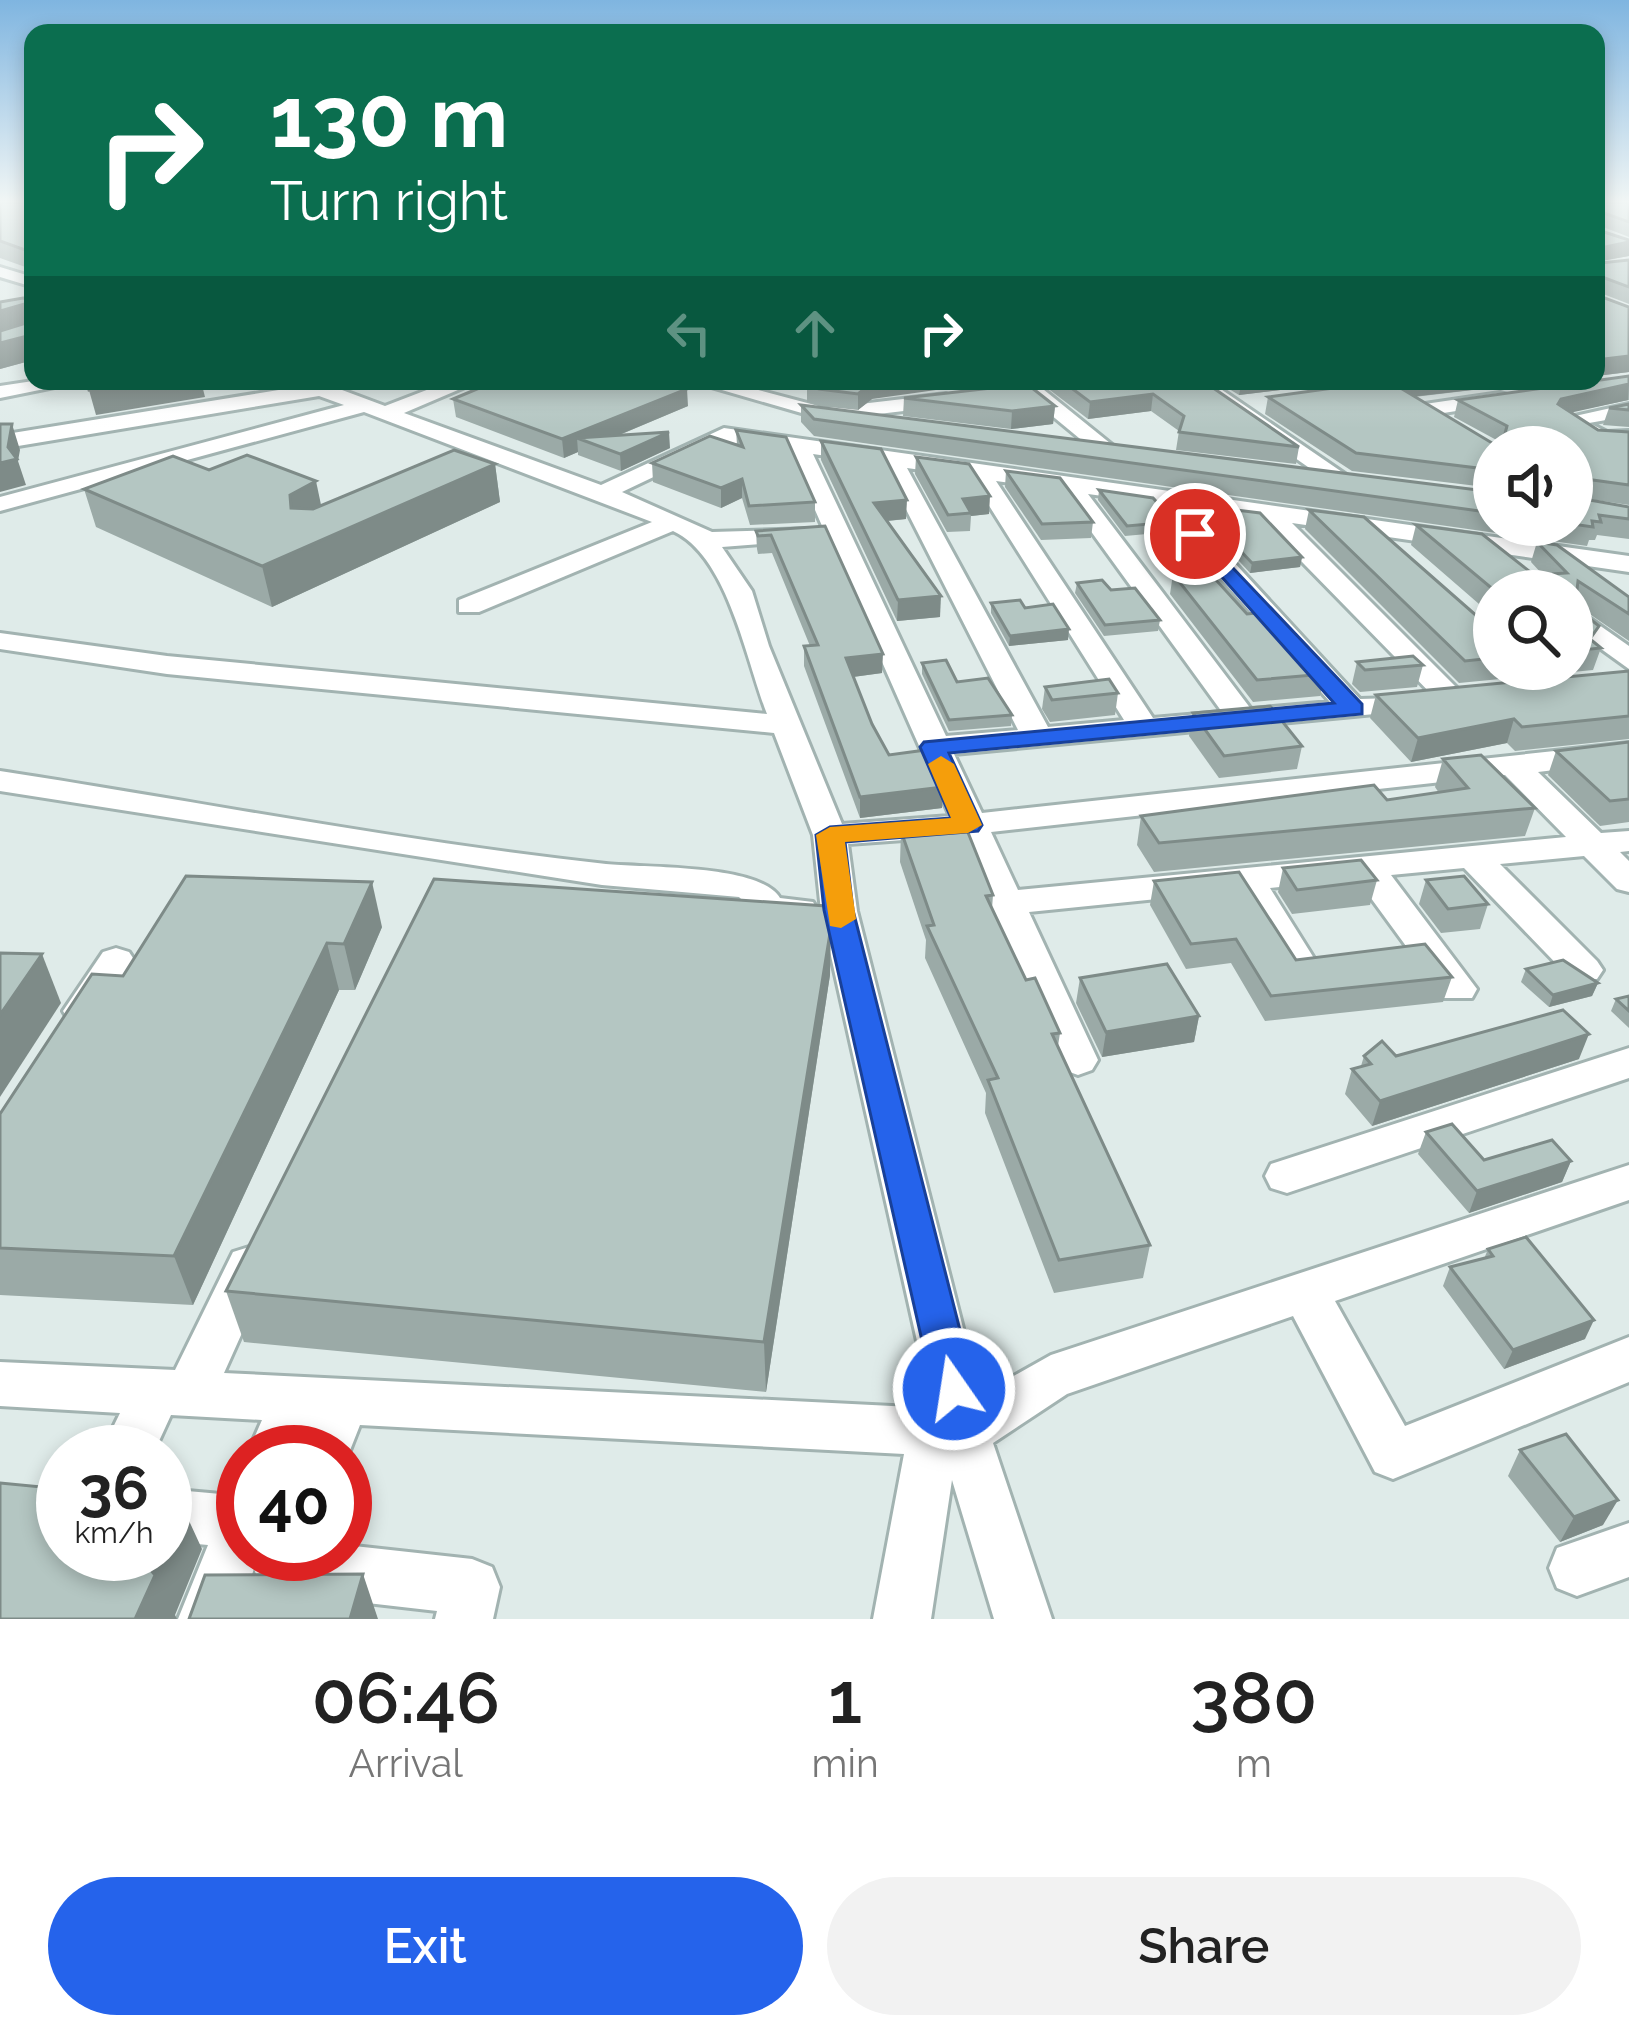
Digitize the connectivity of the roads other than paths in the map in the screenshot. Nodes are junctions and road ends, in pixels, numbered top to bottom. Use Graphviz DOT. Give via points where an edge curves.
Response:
graph roads {
  1 [pos="284,390"];
  2 [pos="325,390"];
  3 [pos="440,390"];
  4 [pos="731,390"];
  5 [pos="1024,390"];
  6 [pos="1209,390"];
  7 [pos="1598,390"];
  8 [pos="1526,395"];
  9 [pos="967,398"];
  10 [pos="1276,402"];
  11 [pos="1234,407"];
  12 [pos="1629,407"];
  13 [pos="377,409"];
  14 [pos="816,416"];
  15 [pos="311,421"];
  16 [pos="929,430"];
  17 [pos="1456,432"];
  18 [pos="344,434"];
  19 [pos="1629,438"];
  20 [pos="0,442"];
  21 [pos="798,446"];
  22 [pos="1065,446"];
  23 [pos="502,455"];
  24 [pos="889,455"];
  25 [pos="978,470"];
  26 [pos="460,474"];
  27 [pos="1302,478"];
  28 [pos="1069,484"];
  29 [pos="1348,484"];
  30 [pos="602,493"];
  31 [pos="1163,499"];
  32 [pos="0,504"];
  33 [pos="1375,511"];
  34 [pos="1268,513"];
  35 [pos="674,522"];
  36 [pos="837,532"];
  37 [pos="707,540"];
  38 [pos="1473,540"];
  39 [pos="1489,546"];
  40 [pos="1500,546"];
  41 [pos="1558,554"];
  42 [pos="1629,564"];
  43 [pos="1414,566"];
  44 [pos="1519,570"];
  45 [pos="1611,592"];
  46 [pos="469,606"];
  47 [pos="1593,639"];
  48 [pos="0,640"];
  49 [pos="1622,674"];
  50 [pos="1492,694"];
  51 [pos="1452,698"];
  52 [pos="1353,709"];
  53 [pos="1243,719"];
  54 [pos="787,725"];
  55 [pos="1144,728"];
  56 [pos="1038,738"];
  57 [pos="933,747"];
  58 [pos="1629,752"];
  59 [pos="1512,764"];
  60 [pos="0,781"];
  61 [pos="968,825"];
  62 [pos="830,835"];
  63 [pos="1612,843"];
  64 [pos="1471,855"];
  65 [pos="1364,864"];
  66 [pos="1246,878"];
  67 [pos="1629,880"];
  68 [pos="1004,903"];
  69 [pos="838,910"];
  70 [pos="116,961"];
  71 [pos="1584,970"];
  72 [pos="1303,971"];
  73 [pos="1458,989"];
  74 [pos="64,1040"];
  75 [pos="1078,1060"];
  76 [pos="1629,1063"];
  77 [pos="1286,1176"];
  78 [pos="1629,1182"];
  79 [pos="268,1226"];
  80 [pos="1306,1294"];
  81 [pos="1629,1359"];
  82 [pos="0,1384"];
  83 [pos="173,1393"];
  84 [pos="321,1401"];
  85 [pos="148,1425"];
  86 [pos="299,1425"];
  87 [pos="322,1425"];
  88 [pos="949,1432"];
  89 [pos="1629,1550"];
  90 [pos="1577,1568"];
  91 [pos="372,1576"];
  92 [pos="221,1581"];
  93 [pos="207,1619"];
  94 [pos="464,1619"];
  95 [pos="902,1619"];
  96 [pos="1023,1619"];
  1 -- 20 [label="street"];
  2 -- 13 [label="street"];
  3 -- 13 [label="street"];
  4 -- 14 [label="street"];
  5 -- 22 [label="street" via="1120,453"];
  6 -- 11 [label="street"];
  7 -- 12 [label="street"];
  8 -- 17 [label="street" via="1408,405"];
  9 -- 14 [label="street"];
  10 -- 11 [label="street"];
  11 -- 29 [label="street"];
  12 -- 19 [label="street" via="1568,420 1603,439"];
  13 -- 15 [label="street"];
  13 -- 23 [label="street"];
  14 -- 16 [label="street"];
  15 -- 18 [label="street"];
  15 -- 32 [label="street"];
  21 -- 24 [label="street"];
  21 -- 30 [label="street" via="724,435"];
  21 -- 36 [label="street"];
  23 -- 26 [label="street"];
  23 -- 30 [label="street"];
  24 -- 25 [label="street"];
  24 -- 56 [label="street"];
  25 -- 28 [label="street"];
  25 -- 55 [label="street"];
  27 -- 29 [label="street"];
  28 -- 31 [label="street"];
  28 -- 53 [label="street"];
  29 -- 33 [label="street"];
  30 -- 35 [label="street"];
  31 -- 34 [label="street"];
  31 -- 52 [label="street"];
  33 -- 34 [label="street"];
  33 -- 38 [label="street"];
  33 -- 43 [label="street"];
  34 -- 51 [label="street"];
  35 -- 37 [label="street"];
  35 -- 46 [label="street"];
  36 -- 37 [label="street"];
  36 -- 57 [label="street"];
  37 -- 54 [label="street" via="740,591"];
  39 -- 44 [label="street"];
  40 -- 41 [label="street"];
  41 -- 42 [label="street"];
  41 -- 45 [label="street"];
  47 -- 49 [label="street"];
  48 -- 54 [label="street"];
  50 -- 51 [label="street"];
  51 -- 52 [label="street"];
  52 -- 53 [label="street"];
  53 -- 55 [label="street"];
  54 -- 62 [label="street"];
  55 -- 56 [label="street"];
  56 -- 57 [label="street"];
  57 -- 61 [label="street"];
  58 -- 59 [label="street"];
  59 -- 61 [label="street"];
  59 -- 63 [label="street"];
  60 -- 69 [label="street" via="579,871 747,887 766,909"];
  61 -- 62 [label="street"];
  61 -- 68 [label="street"];
  62 -- 69 [label="street"];
  63 -- 64 [label="street"];
  63 -- 67 [label="street"];
  64 -- 65 [label="street"];
  64 -- 71 [label="street"];
  65 -- 66 [label="street"];
  65 -- 73 [label="street"];
  66 -- 68 [label="street"];
  66 -- 72 [label="street"];
  68 -- 75 [label="street"];
  69 -- 88 [label="street"];
  70 -- 74 [label="street"];
  76 -- 77 [label="street"];
  78 -- 80 [label="street"];
  79 -- 83 [label="street"];
  80 -- 81 [label="street" via="1393,1455"];
  80 -- 88 [label="street" via="1051,1376"];
  82 -- 83 [label="street"];
  83 -- 84 [label="street"];
  83 -- 85 [label="street"];
  84 -- 86 [label="street"];
  84 -- 87 [label="street"];
  84 -- 88 [label="street"];
  88 -- 95 [label="street"];
  88 -- 96 [label="street"];
  89 -- 90 [label="street"];
  91 -- 94 [label="street" via="472,1587"];
  92 -- 93 [label="street"];
}
